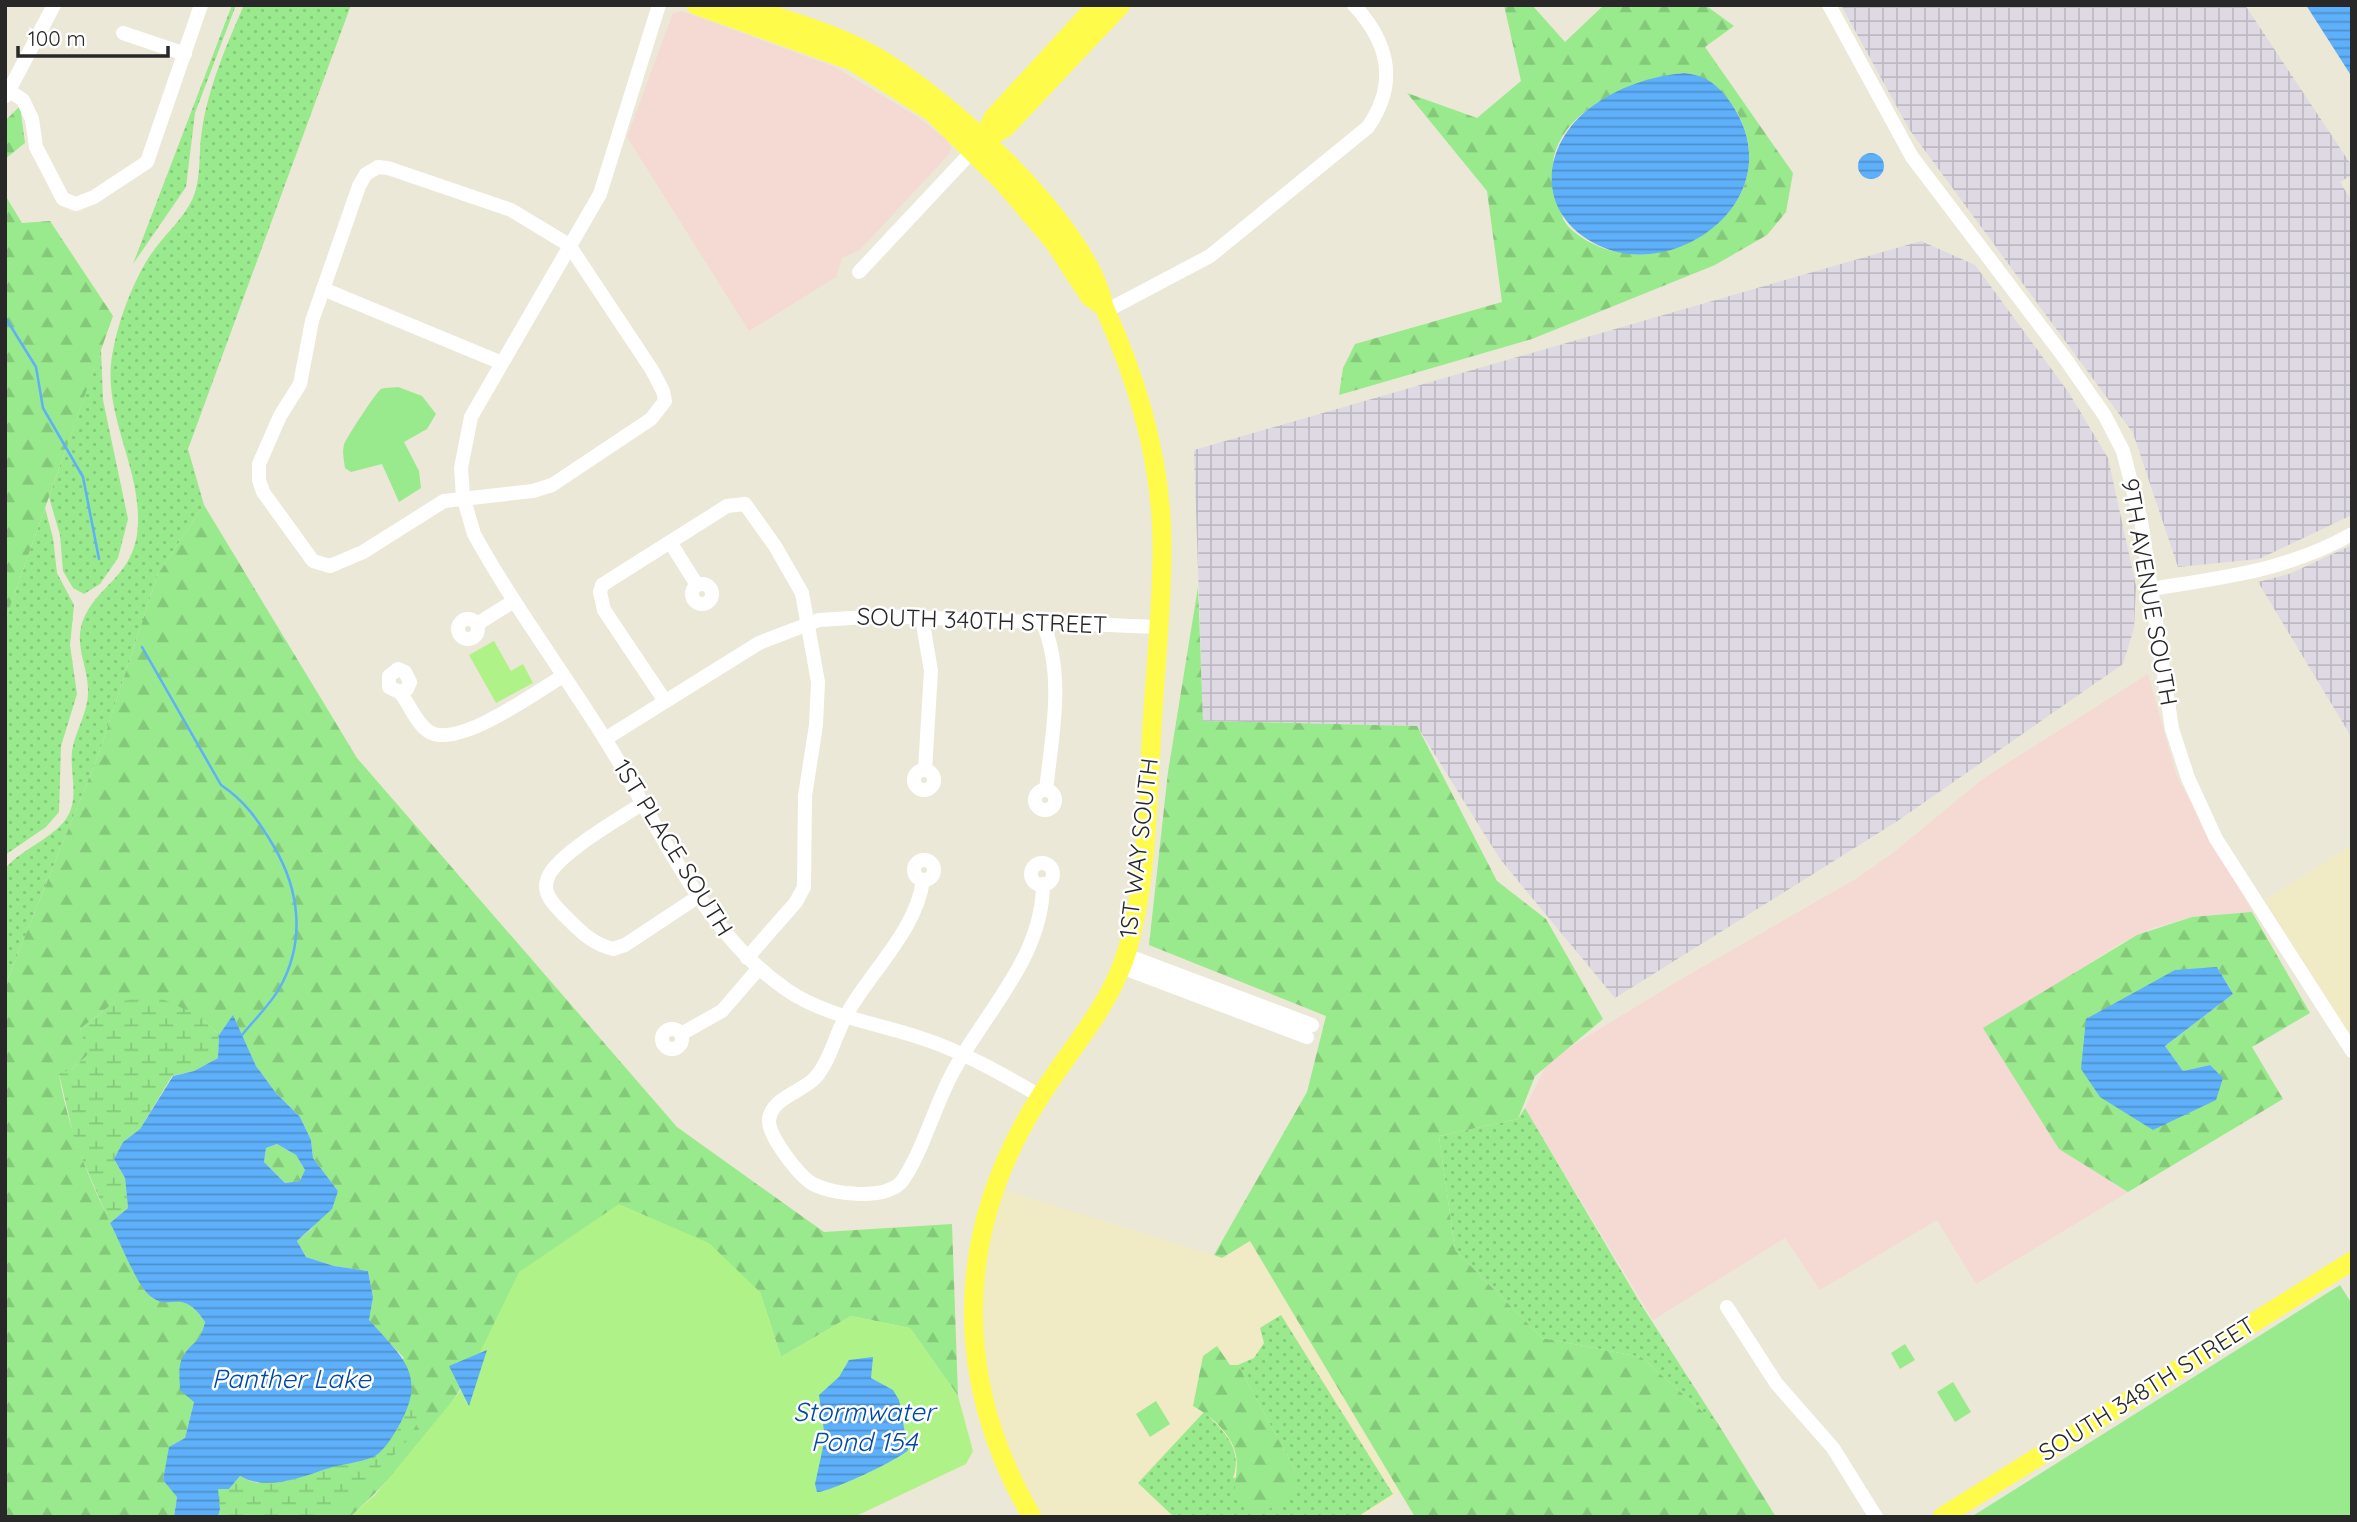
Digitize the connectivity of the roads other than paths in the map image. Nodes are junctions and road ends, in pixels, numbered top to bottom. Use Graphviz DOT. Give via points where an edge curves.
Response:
graph roads {
  1 [pos="54,5"];
  2 [pos="201,5"];
  3 [pos="659,5"];
  4 [pos="696,5"];
  5 [pos="743,5"];
  6 [pos="1097,5"];
  7 [pos="1121,5"];
  8 [pos="1354,5"];
  9 [pos="1829,5"];
  10 [pos="123,33"];
  11 [pos="185,54"];
  12 [pos="7,93"];
  13 [pos="978,144"];
  14 [pos="569,244"];
  15 [pos="859,272"];
  16 [pos="323,289"];
  17 [pos="1105,309"];
  18 [pos="502,363"];
  19 [pos="463,496"];
  20 [pos="2352,534"];
  21 [pos="670,542"];
  22 [pos="697,585"];
  23 [pos="2151,589"];
  24 [pos="514,601"];
  25 [pos="922,618"];
  26 [pos="1043,623"];
  27 [pos="477,624"];
  28 [pos="808,624"];
  29 [pos="1157,627"];
  30 [pos="563,676"];
  31 [pos="400,692"];
  32 [pos="665,701"];
  33 [pos="605,739"];
  34 [pos="925,770"];
  35 [pos="1046,790"];
  36 [pos="643,803"];
  37 [pos="923,880"];
  38 [pos="1043,884"];
  39 [pos="699,896"];
  40 [pos="747,958"];
  41 [pos="1124,961"];
  42 [pos="759,968"];
  43 [pos="846,1016"];
  44 [pos="1309,1031"];
  45 [pos="681,1034"];
  46 [pos="2352,1052"];
  47 [pos="964,1055"];
  48 [pos="1040,1096"];
  49 [pos="2352,1261"];
  50 [pos="1727,1307"];
  51 [pos="1032,1517"];
  52 [pos="1876,1517"];
  53 [pos="1942,1517"];
  1 -- 12 [label="street"];
  2 -- 11 [label="street"];
  3 -- 14 [label="street, 1ST PLACE SOUTH" via="600,194"];
  4 -- 13 [label="main road, 1ST WAY SOUTH" via="852,61"];
  5 -- 13 [label="main road, 1ST WAY SOUTH" via="862,49 938,97"];
  6 -- 13 [label="main road" via="993,118"];
  7 -- 13 [label="main road" via="1005,128"];
  8 -- 17 [label="street" via="1379,36 1387,70 1380,106 1361,135 1210,256"];
  9 -- 23 [label="street, 9TH AVENUE SOUTH" via="1912,157 2105,416 2123,451 2135,496"];
  10 -- 11 [label="street"];
  11 -- 12 [label="street" via="142,168 76,204 64,199 36,147 32,119 23,100"];
  13 -- 15 [label="street"];
  13 -- 17 [label="main road, 1ST WAY SOUTH" via="1090,297"];
  14 -- 16 [label="street" via="511,210 388,168 372,169 359,186"];
  14 -- 18 [label="street, 1ST PLACE SOUTH"];
  14 -- 19 [label="street" via="652,370 665,401 646,424 544,488"];
  16 -- 18 [label="street"];
  16 -- 19 [label="street" via="309,331 300,384 269,438 258,473 263,492 302,549 317,564 330,566 363,552 432,507"];
  17 -- 29 [label="main road, 1ST WAY SOUTH" via="1143,416 1155,468 1162,543"];
  18 -- 19 [label="street, 1ST PLACE SOUTH" via="479,400 465,436"];
  19 -- 24 [label="street, 1ST PLACE SOUTH" via="474,534"];
  20 -- 23 [label="street" via="2278,567"];
  21 -- 22 [label="street"];
  21 -- 28 [label="street" via="727,506 745,504 794,578"];
  21 -- 32 [label="street" via="619,572 600,592 604,610"];
  23 -- 46 [label="street, 9TH AVENUE SOUTH" via="2172,729 2195,797 2230,862"];
  24 -- 27 [label="street"];
  24 -- 30 [label="street, 1ST PLACE SOUTH"];
  25 -- 26 [label="street, SOUTH 340TH STREET"];
  25 -- 28 [label="street, SOUTH 340TH STREET" via="845,617"];
  25 -- 34 [label="street" via="931,671"];
  26 -- 29 [label="street, SOUTH 340TH STREET"];
  26 -- 35 [label="street" via="1053,651 1056,694"];
  28 -- 32 [label="street, SOUTH 340TH STREET" via="759,643"];
  28 -- 40 [label="street" via="818,682 804,796 806,878 796,902"];
  29 -- 41 [label="main road, 1ST WAY SOUTH" via="1149,794"];
  30 -- 31 [label="street" via="473,728 443,737 419,723"];
  30 -- 33 [label="street, 1ST PLACE SOUTH"];
  32 -- 33 [label="street, SOUTH 340TH STREET"];
  33 -- 36 [label="street, 1ST PLACE SOUTH"];
  36 -- 39 [label="street, 1ST PLACE SOUTH"];
  36 -- 39 [label="street" via="562,860 546,880 546,892 589,940 613,950"];
  37 -- 43 [label="street" via="921,897 907,924"];
  38 -- 47 [label="street" via="1039,917 1022,960"];
  39 -- 40 [label="street, 1ST PLACE SOUTH"];
  40 -- 42 [label="street, 1ST PLACE SOUTH"];
  41 -- 44 [label="street"];
  41 -- 48 [label="main road, 1ST WAY SOUTH" via="1101,1009"];
  42 -- 43 [label="street, 1ST PLACE SOUTH" via="796,996"];
  42 -- 45 [label="street" via="728,1006"];
  43 -- 47 [label="street, 1ST PLACE SOUTH"];
  43 -- 47 [label="street" via="818,1076 779,1103 769,1120 778,1143 803,1177 815,1185 877,1194 899,1185"];
  47 -- 48 [label="street, 1ST PLACE SOUTH"];
  48 -- 51 [label="main road, 1ST WAY SOUTH" via="994,1187 978,1245 973,1296 974,1342 985,1406 1006,1470"];
  49 -- 53 [label="main road, SOUTH 348TH STREET"];
  50 -- 52 [label="street" via="1776,1383 1833,1448"];
}
